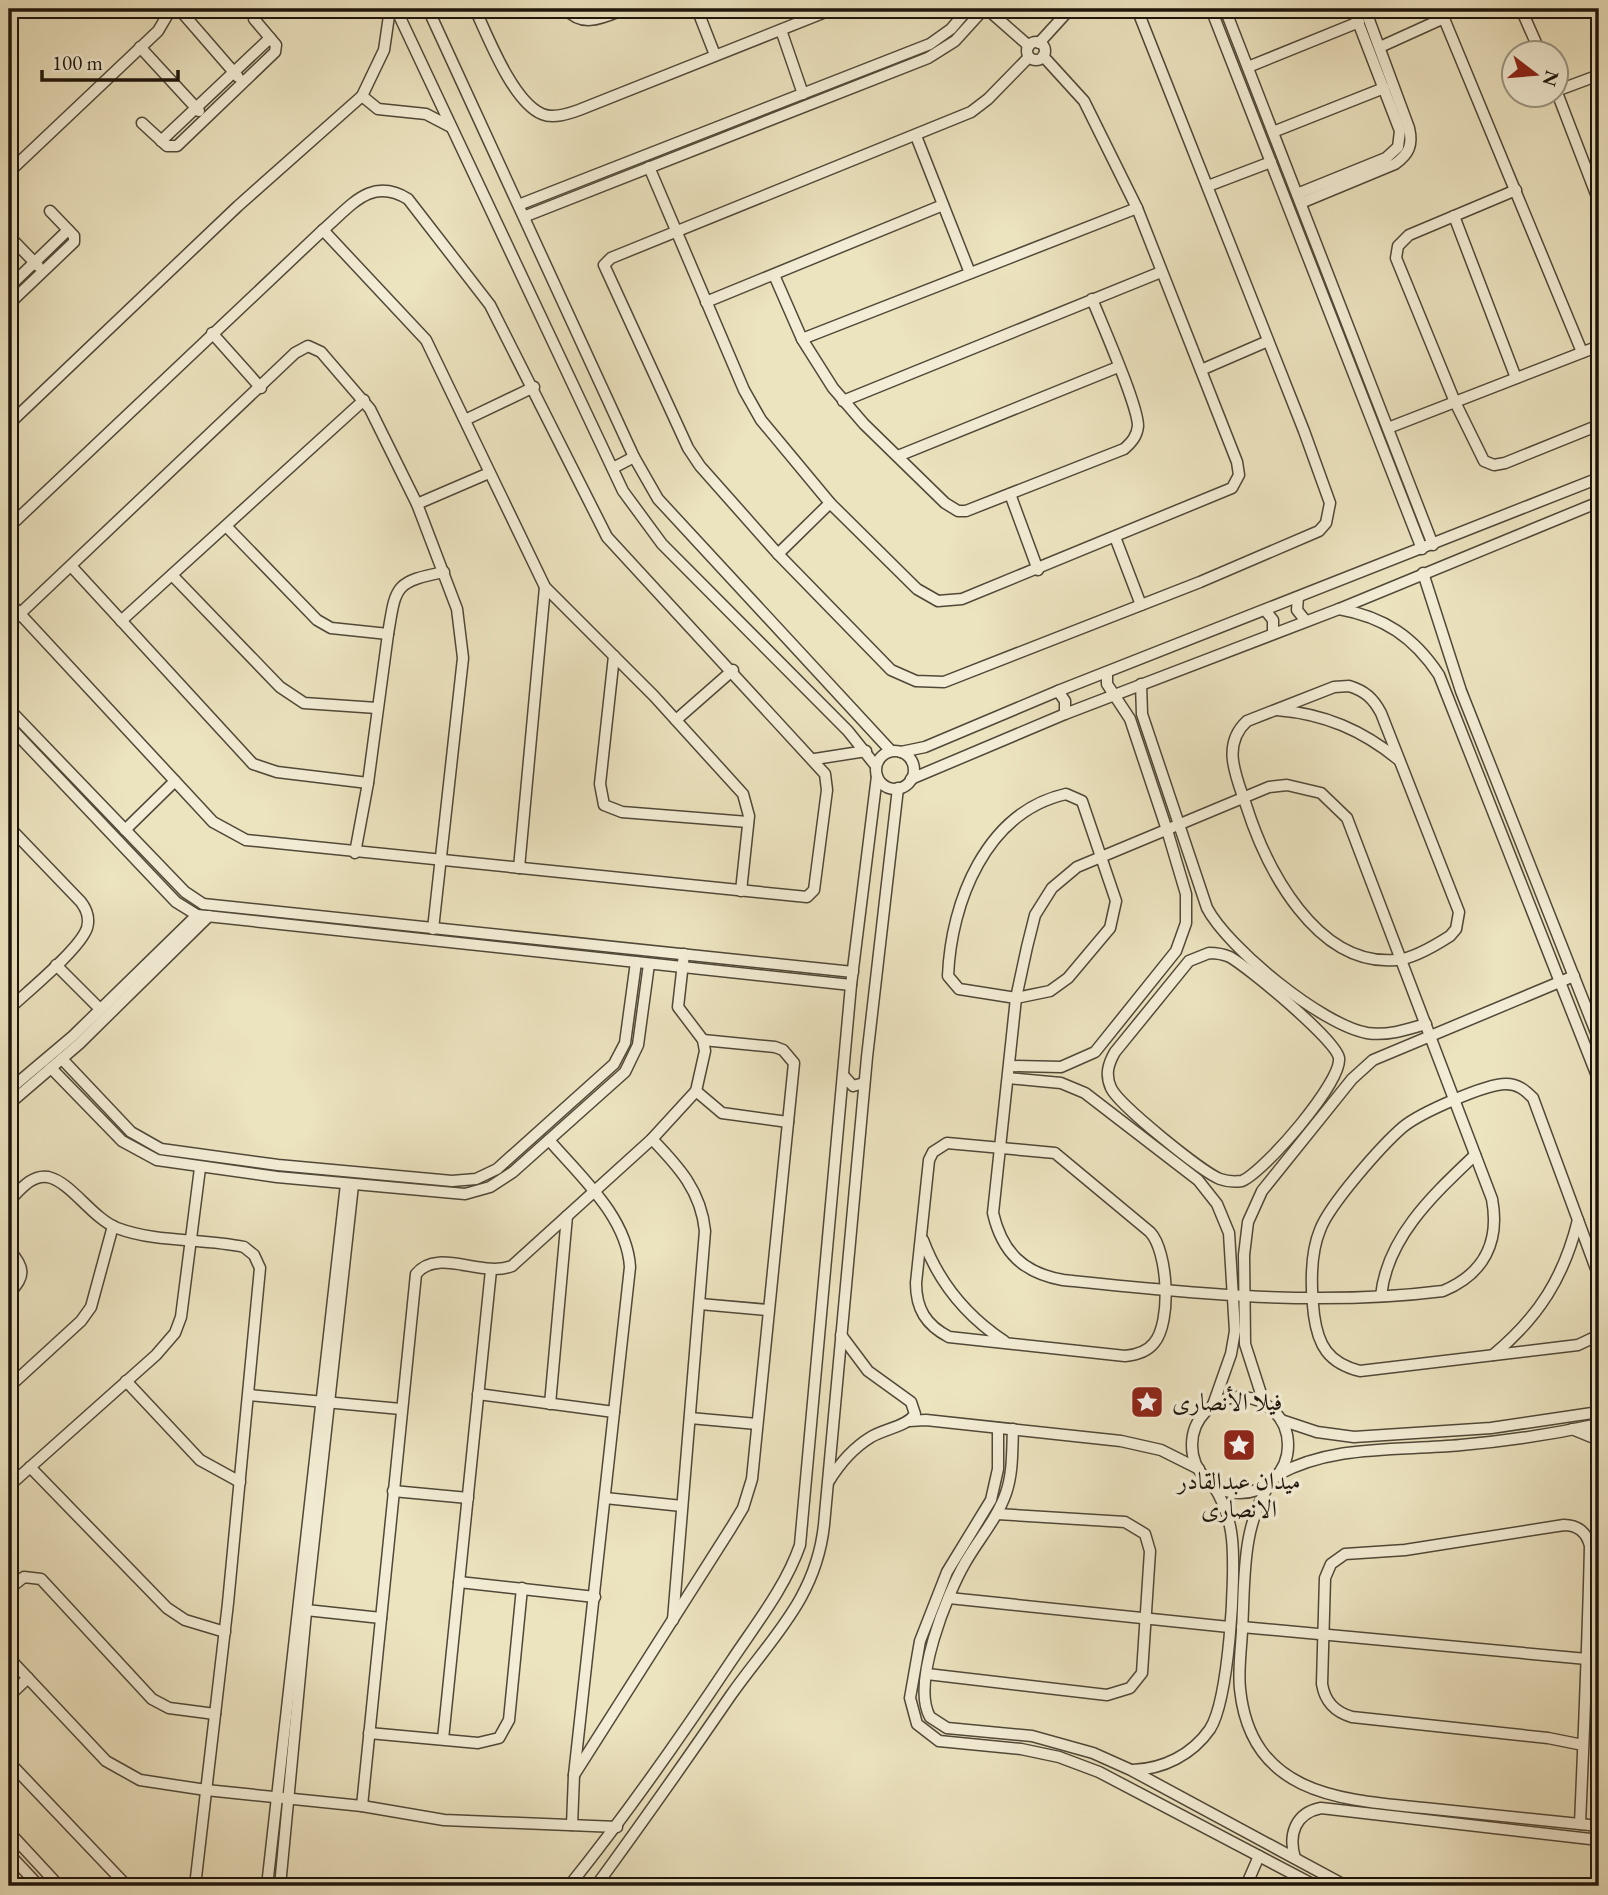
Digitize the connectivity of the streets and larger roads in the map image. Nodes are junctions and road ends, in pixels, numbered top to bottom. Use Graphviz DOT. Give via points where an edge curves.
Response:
graph roads {
  1 [pos="171,9"];
  2 [pos="179,9"];
  3 [pos="390,9"];
  4 [pos="396,9"];
  5 [pos="428,9"];
  6 [pos="475,9"];
  7 [pos="566,9"];
  8 [pos="625,9"];
  9 [pos="698,9"];
  10 [pos="833,9"];
  11 [pos="968,9"];
  12 [pos="985,9"];
  13 [pos="1070,9"];
  14 [pos="1137,9"];
  15 [pos="1211,9"];
  16 [pos="1225,9"];
  17 [pos="1353,9"];
  18 [pos="1365,9"];
  19 [pos="1521,9"];
  20 [pos="1442,14"];
  21 [pos="254,19"];
  22 [pos="1359,22"];
  23 [pos="781,30"];
  24 [pos="270,38"];
  25 [pos="1534,38"];
  26 [pos="140,47"];
  27 [pos="1380,47"];
  28 [pos="1032,48"];
  29 [pos="715,55"];
  30 [pos="873,66"];
  31 [pos="1248,67"];
  32 [pos="234,72"];
  33 [pos="1599,75"];
  34 [pos="877,78"];
  35 [pos="243,82"];
  36 [pos="1570,86"];
  37 [pos="1384,88"];
  38 [pos="803,94"];
  39 [pos="362,96"];
  40 [pos="196,108"];
  41 [pos="1563,108"];
  42 [pos="206,118"];
  43 [pos="142,123"];
  44 [pos="718,127"];
  45 [pos="453,128"];
  46 [pos="1273,132"];
  47 [pos="916,136"];
  48 [pos="723,139"];
  49 [pos="161,141"];
  50 [pos="1271,162"];
  51 [pos="649,167"];
  52 [pos="9,172"];
  53 [pos="1208,186"];
  54 [pos="1516,190"];
  55 [pos="1299,199"];
  56 [pos="1599,202"];
  57 [pos="521,204"];
  58 [pos="943,205"];
  59 [pos="1137,208"];
  60 [pos="51,211"];
  61 [pos="526,216"];
  62 [pos="1454,216"];
  63 [pos="68,230"];
  64 [pos="323,230"];
  65 [pos="677,233"];
  66 [pos="9,236"];
  67 [pos="1320,253"];
  68 [pos="1308,258"];
  69 [pos="34,263"];
  70 [pos="43,272"];
  71 [pos="1161,272"];
  72 [pos="970,273"];
  73 [pos="774,275"];
  74 [pos="9,287"];
  75 [pos="1093,299"];
  76 [pos="706,302"];
  77 [pos="9,304"];
  78 [pos="212,333"];
  79 [pos="802,339"];
  80 [pos="1268,341"];
  81 [pos="1599,346"];
  82 [pos="1582,352"];
  83 [pos="1118,367"];
  84 [pos="1200,370"];
  85 [pos="1516,378"];
  86 [pos="534,387"];
  87 [pos="261,388"];
  88 [pos="364,400"];
  89 [pos="843,401"];
  90 [pos="1455,402"];
  91 [pos="465,420"];
  92 [pos="9,424"];
  93 [pos="1599,425"];
  94 [pos="1388,428"];
  95 [pos="898,456"];
  96 [pos="634,457"];
  97 [pos="613,468"];
  98 [pos="489,472"];
  99 [pos="1599,478"];
  100 [pos="1010,494"];
  101 [pos="1416,499"];
  102 [pos="1599,502"];
  103 [pos="830,503"];
  104 [pos="1404,504"];
  105 [pos="416,505"];
  106 [pos="226,526"];
  107 [pos="9,527"];
  108 [pos="1115,537"];
  109 [pos="1427,547"];
  110 [pos="778,554"];
  111 [pos="71,566"];
  112 [pos="1038,570"];
  113 [pos="444,572"];
  114 [pos="1423,573"];
  115 [pos="172,575"];
  116 [pos="545,587"];
  117 [pos="1298,597"];
  118 [pos="9,602"];
  119 [pos="1141,605"];
  120 [pos="1339,609"];
  121 [pos="1265,610"];
  122 [pos="20,614"];
  123 [pos="1306,620"];
  124 [pos="121,621"];
  125 [pos="9,624"];
  126 [pos="1273,632"];
  127 [pos="387,634"];
  128 [pos="614,656"];
  129 [pos="733,670"];
  130 [pos="1107,672"];
  131 [pos="1141,684"];
  132 [pos="1058,691"];
  133 [pos="1112,695"];
  134 [pos="377,708"];
  135 [pos="9,709"];
  136 [pos="1276,710"];
  137 [pos="1065,714"];
  138 [pos="676,720"];
  139 [pos="9,726"];
  140 [pos="46,749"];
  141 [pos="866,751"];
  142 [pos="896,752"];
  143 [pos="37,757"];
  144 [pos="815,759"];
  145 [pos="1399,761"];
  146 [pos="877,771"];
  147 [pos="911,779"];
  148 [pos="175,781"];
  149 [pos="368,783"];
  150 [pos="898,788"];
  151 [pos="1243,798"];
  152 [pos="748,822"];
  153 [pos="1179,825"];
  154 [pos="9,827"];
  155 [pos="1167,830"];
  156 [pos="125,831"];
  157 [pos="355,853"];
  158 [pos="1102,857"];
  159 [pos="442,861"];
  160 [pos="160,867"];
  161 [pos="519,868"];
  162 [pos="151,876"];
  163 [pos="741,891"];
  164 [pos="197,915"];
  165 [pos="209,916"];
  166 [pos="277,918"];
  167 [pos="433,929"];
  168 [pos="171,947"];
  169 [pos="1176,951"];
  170 [pos="684,954"];
  171 [pos="1189,961"];
  172 [pos="1399,961"];
  173 [pos="636,962"];
  174 [pos="649,964"];
  175 [pos="56,965"];
  176 [pos="682,967"];
  177 [pos="853,972"];
  178 [pos="1574,976"];
  179 [pos="1560,982"];
  180 [pos="851,985"];
  181 [pos="1016,998"];
  182 [pos="9,1009"];
  183 [pos="100,1009"];
  184 [pos="1428,1029"];
  185 [pos="76,1040"];
  186 [pos="704,1040"];
  187 [pos="1599,1040"];
  188 [pos="1104,1044"];
  189 [pos="1115,1052"];
  190 [pos="62,1059"];
  191 [pos="1010,1066"];
  192 [pos="51,1068"];
  193 [pos="1338,1070"];
  194 [pos="844,1076"];
  195 [pos="1009,1078"];
  196 [pos="1352,1079"];
  197 [pos="1599,1081"];
  198 [pos="864,1083"];
  199 [pos="9,1090"];
  200 [pos="696,1091"];
  201 [pos="1455,1101"];
  202 [pos="9,1104"];
  203 [pos="1124,1105"];
  204 [pos="841,1113"];
  205 [pos="861,1116"];
  206 [pos="1113,1116"];
  207 [pos="788,1122"];
  208 [pos="652,1139"];
  209 [pos="549,1140"];
  210 [pos="1001,1146"];
  211 [pos="1475,1155"];
  212 [pos="278,1165"];
  213 [pos="200,1168"];
  214 [pos="497,1169"];
  215 [pos="277,1177"];
  216 [pos="503,1179"];
  217 [pos="1219,1179"];
  218 [pos="350,1185"];
  219 [pos="594,1191"];
  220 [pos="1209,1191"];
  221 [pos="9,1201"];
  222 [pos="567,1216"];
  223 [pos="1578,1219"];
  224 [pos="113,1226"];
  225 [pos="922,1236"];
  226 [pos="191,1240"];
  227 [pos="9,1250"];
  228 [pos="491,1270"];
  229 [pos="1599,1277"];
  230 [pos="1164,1290"];
  231 [pos="9,1293"];
  232 [pos="1234,1296"];
  233 [pos="1381,1296"];
  234 [pos="1245,1297"];
  235 [pos="1312,1298"];
  236 [pos="700,1304"];
  237 [pos="768,1310"];
  238 [pos="841,1335"];
  239 [pos="1599,1335"];
  240 [pos="1006,1342"];
  241 [pos="1493,1355"];
  242 [pos="127,1381"];
  243 [pos="9,1387"];
  244 [pos="478,1394"];
  245 [pos="249,1395"];
  246 [pos="326,1403"];
  247 [pos="1264,1403"];
  248 [pos="550,1404"];
  249 [pos="1213,1405"];
  250 [pos="401,1409"];
  251 [pos="614,1412"];
  252 [pos="1599,1412"];
  253 [pos="690,1418"];
  254 [pos="1281,1420"];
  255 [pos="909,1421"];
  256 [pos="757,1424"];
  257 [pos="1599,1424"];
  258 [pos="998,1428"];
  259 [pos="1013,1429"];
  260 [pos="1571,1429"];
  261 [pos="1599,1440"];
  262 [pos="30,1467"];
  263 [pos="1199,1469"];
  264 [pos="1274,1479"];
  265 [pos="240,1482"];
  266 [pos="827,1485"];
  267 [pos="1213,1485"];
  268 [pos="9,1486"];
  269 [pos="393,1490"];
  270 [pos="468,1498"];
  271 [pos="605,1498"];
  272 [pos="682,1506"];
  273 [pos="997,1514"];
  274 [pos="459,1582"];
  275 [pos="522,1588"];
  276 [pos="9,1589"];
  277 [pos="595,1597"];
  278 [pos="948,1598"];
  279 [pos="306,1610"];
  280 [pos="381,1618"];
  281 [pos="1146,1618"];
  282 [pos="673,1623"];
  283 [pos="1229,1627"];
  284 [pos="1242,1627"];
  285 [pos="225,1632"];
  286 [pos="1323,1634"];
  287 [pos="9,1658"];
  288 [pos="1587,1660"];
  289 [pos="726,1669"];
  290 [pos="927,1674"];
  291 [pos="28,1678"];
  292 [pos="741,1681"];
  293 [pos="9,1696"];
  294 [pos="215,1714"];
  295 [pos="369,1732"];
  296 [pos="443,1739"];
  297 [pos="1583,1745"];
  298 [pos="9,1762"];
  299 [pos="1131,1770"];
  300 [pos="574,1775"];
  301 [pos="206,1790"];
  302 [pos="277,1798"];
  303 [pos="289,1799"];
  304 [pos="362,1806"];
  305 [pos="1580,1824"];
  306 [pos="572,1825"];
  307 [pos="1599,1826"];
  308 [pos="617,1827"];
  309 [pos="9,1832"];
  310 [pos="1599,1840"];
  311 [pos="9,1854"];
  312 [pos="1259,1856"];
  313 [pos="1295,1858"];
  314 [pos="39,1886"];
  315 [pos="59,1886"];
  316 [pos="127,1886"];
  317 [pos="195,1886"];
  318 [pos="267,1886"];
  319 [pos="280,1886"];
  320 [pos="569,1886"];
  321 [pos="596,1886"];
  322 [pos="1247,1886"];
  323 [pos="1316,1886"];
  324 [pos="1346,1886"];
  1 -- 26 [label="street" via="163,25"];
  2 -- 32 [label="street"];
  3 -- 39 [label="street" via="384,50"];
  4 -- 45 [label="street"];
  5 -- 57 [label="street"];
  6 -- 29 [label="street" via="522,99 542,114 557,116 579,110"];
  7 -- 8 [label="street" via="577,19 591,21"];
  9 -- 29 [label="street"];
  10 -- 23 [label="street"];
  11 -- 30 [label="street" via="941,37"];
  12 -- 28 [label="street"];
  12 -- 34 [label="street" via="945,49"];
  13 -- 28 [label="street"];
  14 -- 53 [label="street"];
  15 -- 50 [label="street"];
  16 -- 31 [label="street"];
  17 -- 22 [label="street"];
  18 -- 27 [label="street"];
  19 -- 25 [label="street"];
  20 -- 27 [label="street"];
  20 -- 54 [label="street"];
  21 -- 24 [label="street"];
  22 -- 31 [label="street"];
  22 -- 37 [label="street"];
  23 -- 29 [label="street"];
  23 -- 38 [label="street"];
  24 -- 32 [label="street"];
  24 -- 35 [label="street" via="275,52"];
  26 -- 40 [label="street"];
  26 -- 52 [label="street"];
  27 -- 55 [label="street" via="1409,128 1409,150 1395,164"];
  28 -- 47 [label="street" via="981,106"];
  28 -- 59 [label="street" via="1038,60 1043,56 1084,102"];
  30 -- 34 [label="street"];
  30 -- 38 [label="street"];
  31 -- 46 [label="street"];
  32 -- 35 [label="street"];
  32 -- 40 [label="street"];
  33 -- 36 [label="street"];
  34 -- 48 [label="street"];
  35 -- 42 [label="street"];
  37 -- 46 [label="street"];
  37 -- 55 [label="street" via="1400,131 1393,154"];
  38 -- 44 [label="street"];
  39 -- 45 [label="street" via="378,109 426,114"];
  39 -- 92 [label="street" via="238,205"];
  40 -- 42 [label="street"];
  40 -- 49 [label="street"];
  41 -- 56 [label="street"];
  42 -- 49 [label="street" via="174,148"];
  43 -- 49 [label="street"];
  44 -- 48 [label="street"];
  44 -- 57 [label="street"];
  45 -- 97 [label="street"];
  46 -- 55 [label="street"];
  47 -- 58 [label="street"];
  47 -- 65 [label="street"];
  48 -- 51 [label="street"];
  50 -- 53 [label="street"];
  50 -- 68 [label="street"];
  51 -- 61 [label="street"];
  51 -- 65 [label="street"];
  53 -- 80 [label="street"];
  54 -- 62 [label="street"];
  54 -- 82 [label="street"];
  55 -- 67 [label="street"];
  57 -- 61 [label="street"];
  58 -- 72 [label="street"];
  58 -- 73 [label="street"];
  59 -- 71 [label="street"];
  59 -- 72 [label="street"];
  60 -- 63 [label="street"];
  61 -- 96 [label="street"];
  62 -- 85 [label="street"];
  62 -- 90 [label="street" via="1402,240 1396,258"];
  63 -- 69 [label="street"];
  63 -- 70 [label="street" via="74,242"];
  64 -- 78 [label="street"];
  64 -- 86 [label="street" via="365,194 395,191 408,200 483,293"];
  64 -- 91 [label="street" via="414,325 436,358"];
  65 -- 76 [label="street"];
  65 -- 110 [label="street" via="611,258 605,270 694,457"];
  66 -- 69 [label="street"];
  67 -- 68 [label="street"];
  67 -- 94 [label="street"];
  68 -- 104 [label="street"];
  69 -- 70 [label="street"];
  69 -- 74 [label="street"];
  70 -- 77 [label="street"];
  71 -- 75 [label="street"];
  71 -- 84 [label="street"];
  72 -- 79 [label="street"];
  73 -- 76 [label="street"];
  73 -- 79 [label="street"];
  75 -- 83 [label="street"];
  75 -- 89 [label="street"];
  76 -- 103 [label="street" via="755,412"];
  78 -- 87 [label="street"];
  78 -- 107 [label="street"];
  79 -- 89 [label="street"];
  80 -- 84 [label="street"];
  80 -- 119 [label="street" via="1328,493 1326,523 1310,537"];
  81 -- 82 [label="street"];
  82 -- 85 [label="street"];
  83 -- 95 [label="street"];
  83 -- 100 [label="street" via="1138,422 1132,442"];
  84 -- 108 [label="street" via="1239,475 1232,488"];
  85 -- 90 [label="street"];
  86 -- 91 [label="street"];
  86 -- 129 [label="street" via="607,537"];
  87 -- 88 [label="street" via="308,346 321,352"];
  87 -- 111 [label="street"];
  88 -- 105 [label="street"];
  88 -- 106 [label="street"];
  89 -- 95 [label="street"];
  90 -- 93 [label="street" via="1478,452 1494,465"];
  90 -- 94 [label="street"];
  91 -- 98 [label="street"];
  94 -- 101 [label="street"];
  95 -- 100 [label="street" via="958,511"];
  96 -- 97 [label="street"];
  96 -- 142 [label="street" via="677,522"];
  97 -- 141 [label="street" via="635,510 662,544"];
  98 -- 105 [label="street"];
  98 -- 116 [label="street"];
  99 -- 109 [label="street"];
  100 -- 112 [label="street"];
  101 -- 104 [label="street"];
  101 -- 109 [label="street"];
  102 -- 114 [label="street"];
  103 -- 110 [label="street"];
  103 -- 112 [label="street" via="918,589 938,601 962,599"];
  104 -- 109 [label="street"];
  105 -- 113 [label="street"];
  106 -- 115 [label="street"];
  106 -- 127 [label="street" via="324,626"];
  108 -- 112 [label="street"];
  108 -- 119 [label="street"];
  109 -- 117 [label="street"];
  110 -- 119 [label="street" via="891,670 915,681 944,682"];
  111 -- 122 [label="street"];
  111 -- 124 [label="street"];
  113 -- 127 [label="street" via="412,579 395,593"];
  113 -- 159 [label="street" via="457,609 463,658"];
  114 -- 120 [label="street"];
  114 -- 178 [label="street" via="1461,691"];
  115 -- 124 [label="street"];
  115 -- 134 [label="street" via="297,701"];
  116 -- 128 [label="street"];
  116 -- 161 [label="street"];
  117 -- 121 [label="street"];
  117 -- 123 [label="street" via="1297,610"];
  118 -- 122 [label="street"];
  120 -- 123 [label="street"];
  120 -- 179 [label="street" via="1387,623 1416,645 1439,675"];
  121 -- 126 [label="street" via="1273,620"];
  121 -- 130 [label="street"];
  122 -- 125 [label="street"];
  122 -- 148 [label="street"];
  123 -- 126 [label="street"];
  124 -- 149 [label="street" via="253,764 264,770"];
  126 -- 131 [label="street"];
  127 -- 134 [label="street"];
  128 -- 138 [label="street"];
  128 -- 152 [label="street" via="600,785 604,804 622,812"];
  129 -- 138 [label="street"];
  129 -- 144 [label="street"];
  130 -- 132 [label="street"];
  130 -- 133 [label="street"];
  131 -- 133 [label="street"];
  131 -- 153 [label="street" via="1142,714"];
  132 -- 137 [label="street" via="1065,701"];
  132 -- 142 [label="street" via="925,747"];
  133 -- 137 [label="street"];
  133 -- 155 [label="street" via="1130,719"];
  134 -- 149 [label="street"];
  135 -- 140 [label="street"];
  136 -- 145 [label="street" via="1303,712 1355,729"];
  136 -- 145 [label="street" via="1334,687 1363,691 1381,713"];
  136 -- 151 [label="street" via="1247,721 1232,740"];
  137 -- 147 [label="street"];
  138 -- 152 [label="street" via="743,794"];
  139 -- 143 [label="street"];
  140 -- 143 [label="street"];
  140 -- 156 [label="street"];
  141 -- 144 [label="street"];
  141 -- 146 [label="street"];
  142 -- 146 [label="street" via="881,756"];
  142 -- 147 [label="street" via="912,763"];
  143 -- 162 [label="street"];
  144 -- 163 [label="street" via="825,774 827,790 812,893 807,897"];
  145 -- 172 [label="street" via="1459,921 1450,936"];
  146 -- 150 [label="street" via="888,788"];
  146 -- 177 [label="street"];
  147 -- 150 [label="street"];
  148 -- 156 [label="street"];
  148 -- 157 [label="street" via="213,822 246,840"];
  149 -- 157 [label="street"];
  150 -- 198 [label="street"];
  151 -- 153 [label="street"];
  151 -- 172 [label="street" via="1269,866 1311,921 1361,955"];
  151 -- 172 [label="street" via="1287,785 1321,793 1336,804 1354,835"];
  152 -- 163 [label="street"];
  153 -- 155 [label="street"];
  153 -- 184 [label="street" via="1214,920 1287,988 1330,1019 1355,1030 1382,1034"];
  154 -- 175 [label="street" via="86,908 85,933"];
  155 -- 158 [label="street"];
  155 -- 169 [label="street" via="1187,902 1186,923"];
  156 -- 160 [label="street"];
  157 -- 159 [label="street"];
  158 -- 181 [label="street" via="1077,867 1052,888 1035,915"];
  158 -- 181 [label="street" via="1116,901 1110,929 1060,986"];
  158 -- 181 [label="street" via="1082,801 1066,793 1037,804 1017,819 972,873 955,916 948,976 959,989"];
  159 -- 161 [label="street"];
  159 -- 167 [label="street"];
  160 -- 162 [label="street"];
  160 -- 166 [label="street" via="203,904"];
  161 -- 163 [label="street"];
  162 -- 164 [label="street" via="176,902"];
  164 -- 165 [label="street"];
  164 -- 168 [label="street"];
  165 -- 166 [label="street"];
  165 -- 168 [label="street"];
  166 -- 167 [label="street"];
  166 -- 173 [label="street"];
  167 -- 170 [label="street"];
  168 -- 183 [label="street"];
  168 -- 185 [label="street"];
  169 -- 171 [label="street"];
  169 -- 188 [label="street"];
  170 -- 176 [label="street"];
  170 -- 177 [label="street"];
  171 -- 189 [label="street"];
  171 -- 193 [label="street" via="1209,953 1230,957 1330,1040 1336,1048"];
  172 -- 184 [label="street"];
  173 -- 174 [label="street"];
  173 -- 214 [label="street" via="625,1042 614,1064"];
  174 -- 176 [label="street"];
  174 -- 209 [label="street" via="634,1059 615,1083"];
  175 -- 182 [label="street"];
  175 -- 183 [label="street"];
  176 -- 180 [label="street"];
  176 -- 186 [label="street" via="678,1007"];
  177 -- 180 [label="street"];
  178 -- 179 [label="street"];
  178 -- 187 [label="street"];
  179 -- 184 [label="street"];
  179 -- 197 [label="street"];
  180 -- 194 [label="street"];
  181 -- 191 [label="street"];
  183 -- 185 [label="street"];
  184 -- 196 [label="street" via="1385,1052"];
  184 -- 201 [label="street"];
  185 -- 190 [label="street"];
  185 -- 199 [label="street"];
  186 -- 200 [label="street"];
  186 -- 207 [label="street" via="775,1047 790,1055 794,1072"];
  188 -- 189 [label="street"];
  188 -- 191 [label="street" via="1084,1059 1061,1067"];
  189 -- 203 [label="street" via="1108,1081"];
  190 -- 192 [label="street"];
  190 -- 212 [label="street" via="131,1132 151,1144"];
  191 -- 195 [label="street"];
  192 -- 202 [label="street"];
  192 -- 213 [label="street" via="133,1149 157,1160"];
  193 -- 196 [label="street"];
  193 -- 217 [label="street" via="1329,1087 1253,1176 1242,1181"];
  194 -- 198 [label="street" via="853,1086"];
  194 -- 204 [label="street"];
  195 -- 206 [label="street" via="1074,1087"];
  195 -- 210 [label="street"];
  196 -- 234 [label="street" via="1253,1206 1245,1239"];
  198 -- 205 [label="street"];
  200 -- 207 [label="street" via="722,1113"];
  200 -- 208 [label="street"];
  201 -- 211 [label="street"];
  201 -- 223 [label="street" via="1505,1084 1525,1090 1537,1108"];
  201 -- 235 [label="street" via="1422,1114 1401,1129 1326,1216 1315,1246"];
  203 -- 206 [label="street"];
  203 -- 217 [label="street"];
  204 -- 205 [label="street" via="856,1111"];
  204 -- 289 [label="street" via="802,1533 789,1570"];
  205 -- 238 [label="street"];
  206 -- 220 [label="street"];
  207 -- 237 [label="street"];
  208 -- 219 [label="street"];
  208 -- 236 [label="street" via="691,1183 704,1214"];
  209 -- 216 [label="street"];
  209 -- 219 [label="street"];
  210 -- 225 [label="street" via="947,1143 933,1152"];
  210 -- 230 [label="street" via="1046,1150 1063,1158 1150,1232 1163,1254"];
  210 -- 230 [label="street" via="993,1213 1003,1243 1023,1267 1063,1280"];
  211 -- 233 [label="street" via="1431,1199 1396,1244"];
  211 -- 233 [label="street" via="1496,1218 1488,1256 1461,1284 1443,1291"];
  212 -- 214 [label="street" via="452,1181 476,1179"];
  212 -- 215 [label="street"];
  213 -- 215 [label="street"];
  213 -- 226 [label="street"];
  214 -- 216 [label="street"];
  215 -- 218 [label="street"];
  216 -- 218 [label="street" via="478,1192 451,1195"];
  217 -- 220 [label="street"];
  218 -- 246 [label="street"];
  219 -- 222 [label="street"];
  219 -- 251 [label="street" via="629,1253"];
  220 -- 232 [label="street" via="1229,1233"];
  221 -- 224 [label="street" via="34,1178 46,1177 57,1180 95,1216"];
  222 -- 228 [label="street" via="512,1266"];
  222 -- 248 [label="street"];
  223 -- 229 [label="street"];
  223 -- 241 [label="street" via="1558,1282 1519,1334"];
  224 -- 226 [label="street"];
  224 -- 243 [label="street" via="91,1307"];
  225 -- 240 [label="street" via="954,1297 983,1327"];
  225 -- 240 [label="street" via="916,1296 927,1321 949,1337"];
  226 -- 242 [label="street" via="179,1326 167,1345"];
  226 -- 245 [label="street" via="244,1247 260,1268"];
  227 -- 231 [label="street" via="23,1275"];
  228 -- 244 [label="street"];
  228 -- 250 [label="street" via="433,1261 416,1274"];
  230 -- 232 [label="street"];
  230 -- 240 [label="street" via="1161,1331 1156,1342 1137,1354"];
  232 -- 234 [label="street"];
  232 -- 249 [label="street" via="1234,1343"];
  233 -- 235 [label="street"];
  234 -- 235 [label="street"];
  234 -- 247 [label="street" via="1248,1358"];
  235 -- 241 [label="street" via="1323,1349 1345,1367 1374,1370"];
  236 -- 237 [label="street"];
  236 -- 253 [label="street"];
  237 -- 256 [label="street"];
  238 -- 255 [label="street" via="868,1371 914,1405 915,1414"];
  238 -- 266 [label="street"];
  239 -- 241 [label="street" via="1578,1345"];
  242 -- 262 [label="street"];
  242 -- 265 [label="street" via="200,1460"];
  244 -- 248 [label="street"];
  244 -- 270 [label="street"];
  245 -- 246 [label="street"];
  245 -- 265 [label="street"];
  246 -- 250 [label="street"];
  246 -- 279 [label="street"];
  246 -- 302 [label="street"];
  247 -- 249 [label="street" via="1238,1396"];
  247 -- 254 [label="street"];
  248 -- 251 [label="street"];
  249 -- 263 [label="street" via="1194,1431 1192,1444"];
  250 -- 269 [label="street"];
  251 -- 271 [label="street"];
  252 -- 254 [label="street" via="1490,1428 1354,1437 1317,1432"];
  253 -- 256 [label="street"];
  253 -- 272 [label="street"];
  254 -- 264 [label="street" via="1288,1443"];
  255 -- 258 [label="street"];
  255 -- 266 [label="street" via="885,1429 857,1447"];
  256 -- 282 [label="street" via="752,1479 743,1508"];
  257 -- 260 [label="street"];
  258 -- 259 [label="street"];
  258 -- 312 [label="street" via="998,1469 991,1500 947,1572 920,1641 910,1698 917,1724 939,1741 1021,1749 1079,1764"];
  259 -- 263 [label="street" via="1147,1446"];
  259 -- 273 [label="street" via="1010,1481"];
  260 -- 261 [label="street"];
  260 -- 264 [label="street" via="1489,1443 1335,1453 1296,1465"];
  262 -- 268 [label="street"];
  262 -- 285 [label="street" via="167,1608 185,1620"];
  263 -- 267 [label="street"];
  264 -- 267 [label="street" via="1243,1493"];
  264 -- 284 [label="street" via="1251,1523"];
  265 -- 285 [label="street"];
  266 -- 292 [label="street" via="822,1539 811,1580 788,1622"];
  267 -- 283 [label="street" via="1225,1506 1233,1541"];
  269 -- 270 [label="street"];
  269 -- 280 [label="street"];
  270 -- 274 [label="street"];
  271 -- 272 [label="street"];
  271 -- 277 [label="street"];
  272 -- 282 [label="street"];
  273 -- 278 [label="street"];
  273 -- 281 [label="street" via="1136,1526 1148,1540 1150,1551"];
  274 -- 275 [label="street"];
  274 -- 296 [label="street"];
  275 -- 277 [label="street"];
  275 -- 296 [label="street" via="506,1731 489,1743"];
  276 -- 294 [label="street" via="24,1577 41,1579 152,1699 169,1707"];
  277 -- 300 [label="street"];
  278 -- 281 [label="street"];
  278 -- 290 [label="street"];
  279 -- 280 [label="street"];
  279 -- 303 [label="street"];
  280 -- 295 [label="street"];
  281 -- 283 [label="street"];
  281 -- 290 [label="street" via="1142,1673 1119,1693"];
  282 -- 300 [label="street"];
  283 -- 299 [label="street" via="1225,1689 1209,1730 1170,1762"];
  284 -- 286 [label="street"];
  284 -- 305 [label="street" via="1239,1686 1248,1723 1266,1756 1295,1783 1346,1800"];
  285 -- 294 [label="street"];
  286 -- 288 [label="street"];
  286 -- 288 [label="street" via="1326,1573 1340,1556 1570,1525 1584,1532 1590,1546"];
  286 -- 297 [label="street" via="1323,1691 1341,1713"];
  287 -- 291 [label="street"];
  288 -- 297 [label="street"];
  289 -- 292 [label="street"];
  289 -- 308 [label="street"];
  290 -- 299 [label="street" via="925,1706 942,1727 1052,1740"];
  291 -- 293 [label="street"];
  291 -- 301 [label="street" via="118,1770 155,1784"];
  292 -- 321 [label="street"];
  294 -- 301 [label="street"];
  295 -- 296 [label="street"];
  295 -- 304 [label="street"];
  297 -- 305 [label="street"];
  298 -- 316 [label="street"];
  299 -- 313 [label="street"];
  300 -- 306 [label="street"];
  301 -- 302 [label="street"];
  301 -- 317 [label="street"];
  302 -- 303 [label="street"];
  302 -- 318 [label="street"];
  303 -- 304 [label="street"];
  303 -- 319 [label="street"];
  304 -- 306 [label="street" via="444,1820"];
  305 -- 307 [label="street"];
  306 -- 308 [label="street"];
  308 -- 320 [label="street"];
  309 -- 315 [label="street"];
  310 -- 313 [label="street" via="1321,1808 1295,1825 1291,1845"];
  311 -- 314 [label="street"];
  312 -- 322 [label="street"];
  312 -- 323 [label="street"];
  313 -- 324 [label="street"];
}
